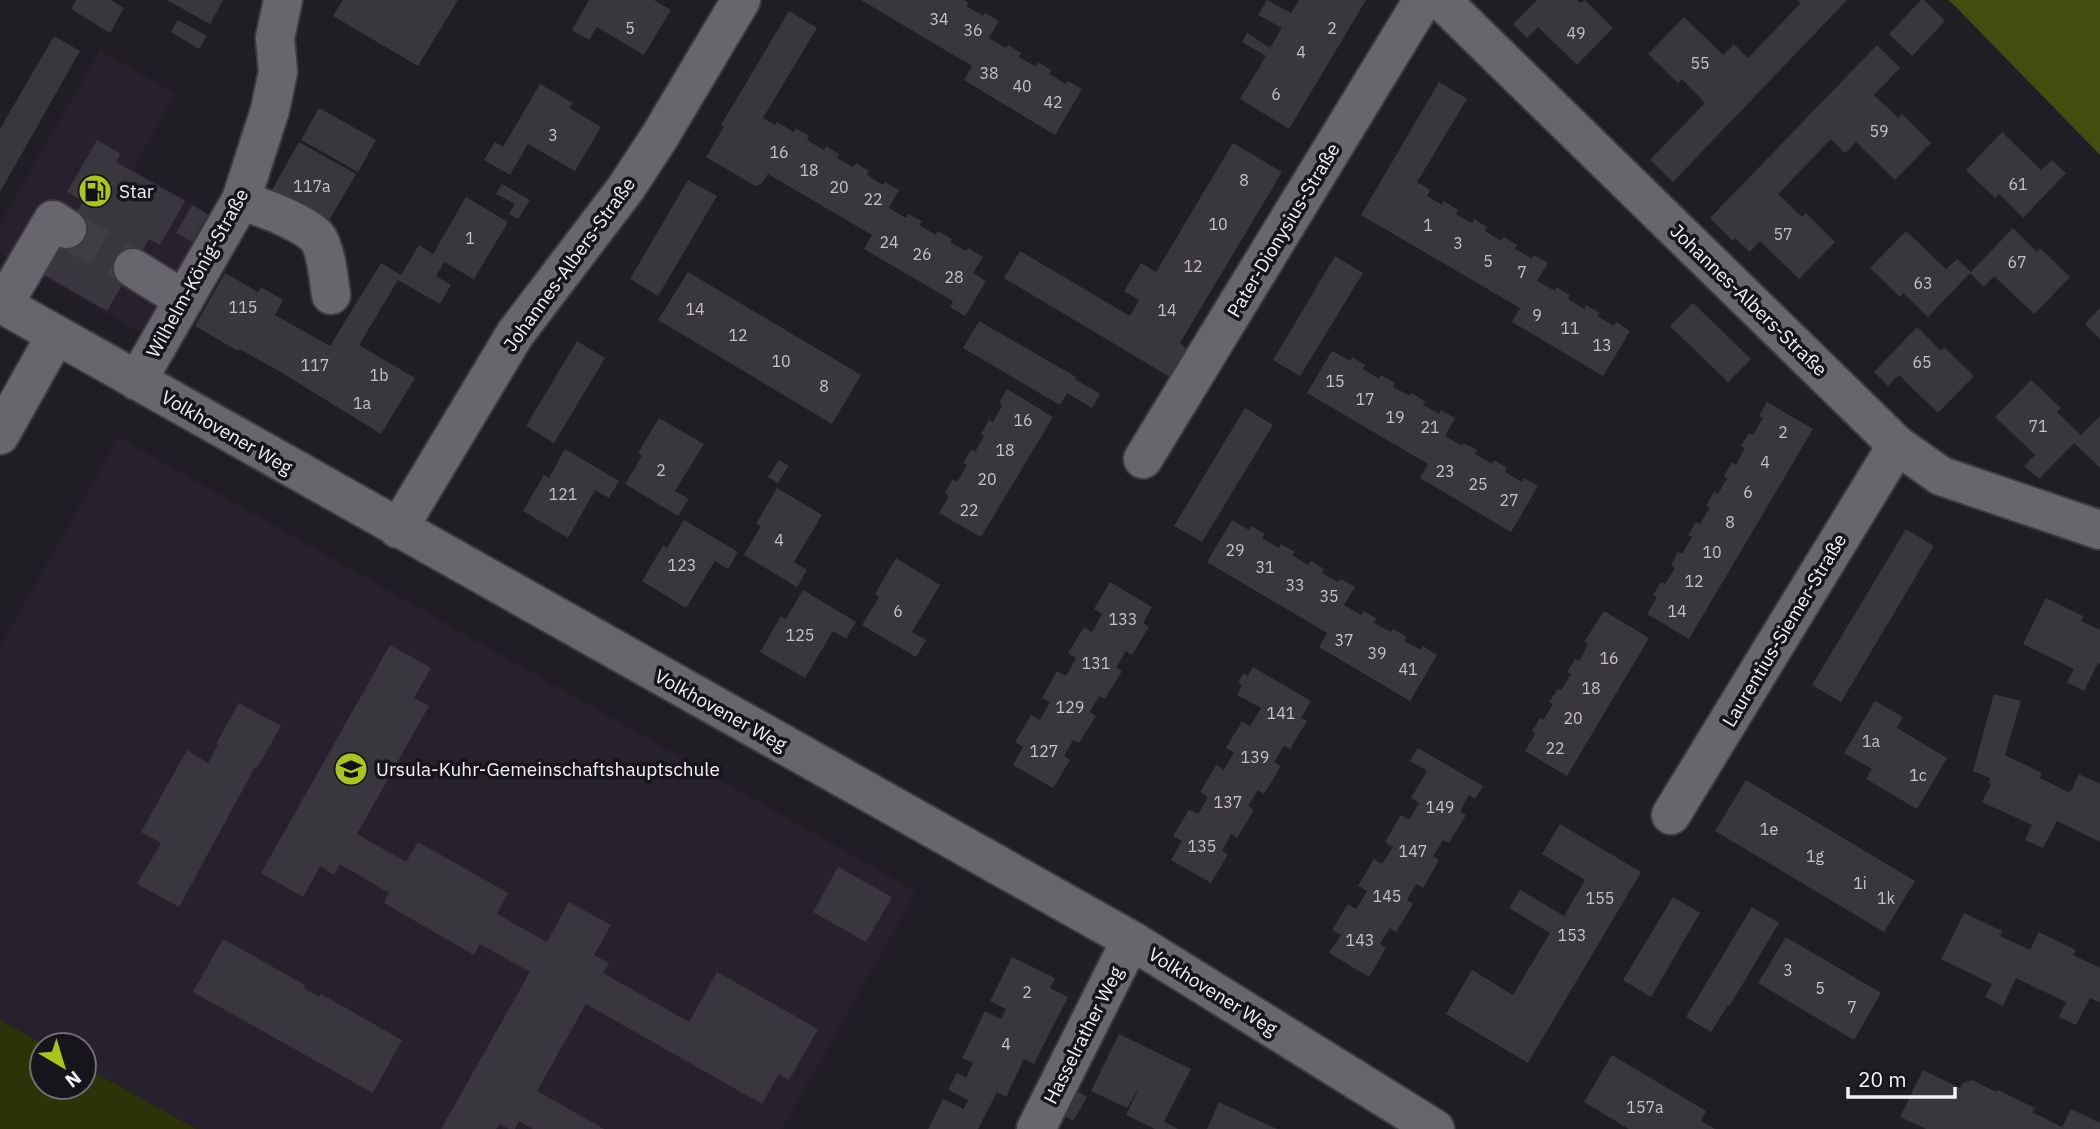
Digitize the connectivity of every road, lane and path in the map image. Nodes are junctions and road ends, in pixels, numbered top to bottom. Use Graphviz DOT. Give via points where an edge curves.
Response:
graph roads {
  1 [pos="283,0"];
  2 [pos="741,0"];
  3 [pos="1423,0"];
  4 [pos="1441,0"];
  5 [pos="241,200"];
  6 [pos="67,229"];
  7 [pos="132,268"];
  8 [pos="331,295"];
  9 [pos="184,300"];
  10 [pos="1,304"];
  11 [pos="56,335"];
  12 [pos="137,381"];
  13 [pos="0,435"];
  14 [pos="1897,444"];
  15 [pos="1143,459"];
  16 [pos="398,529"];
  17 [pos="2100,530"];
  18 [pos="1671,815"];
  19 [pos="1131,940"];
  20 [pos="1036,1129"];
  21 [pos="1435,1129"];
  1 -- 5 [label="street, Wilhelm-König-Straße" via="275,38 278,72 273,97"];
  2 -- 16 [label="street, Johannes-Albers-Straße" via="626,188 515,334"];
  3 -- 15 [label="street, Pater-Dionysius-Straße"];
  4 -- 14 [label="street, Johannes-Albers-Straße"];
  5 -- 8 [label="street" via="317,237"];
  5 -- 9 [label="street, Wilhelm-König-Straße"];
  6 -- 10 [label="street" via="53,220"];
  7 -- 9 [label="street"];
  9 -- 12 [label="street, Wilhelm-König-Straße"];
  10 -- 11 [label="street, Volkhovener Weg"];
  11 -- 12 [label="street, Volkhovener Weg"];
  11 -- 13 [label="street"];
  12 -- 16 [label="street, Volkhovener Weg"];
  14 -- 17 [label="street, Johannes-Albers-Straße" via="1941,476"];
  14 -- 18 [label="street, Laurentius-Siemer-Straße"];
  16 -- 19 [label="street, Volkhovener Weg"];
  19 -- 20 [label="street, Hasselrather Weg"];
  19 -- 21 [label="street, Volkhovener Weg"];
}
